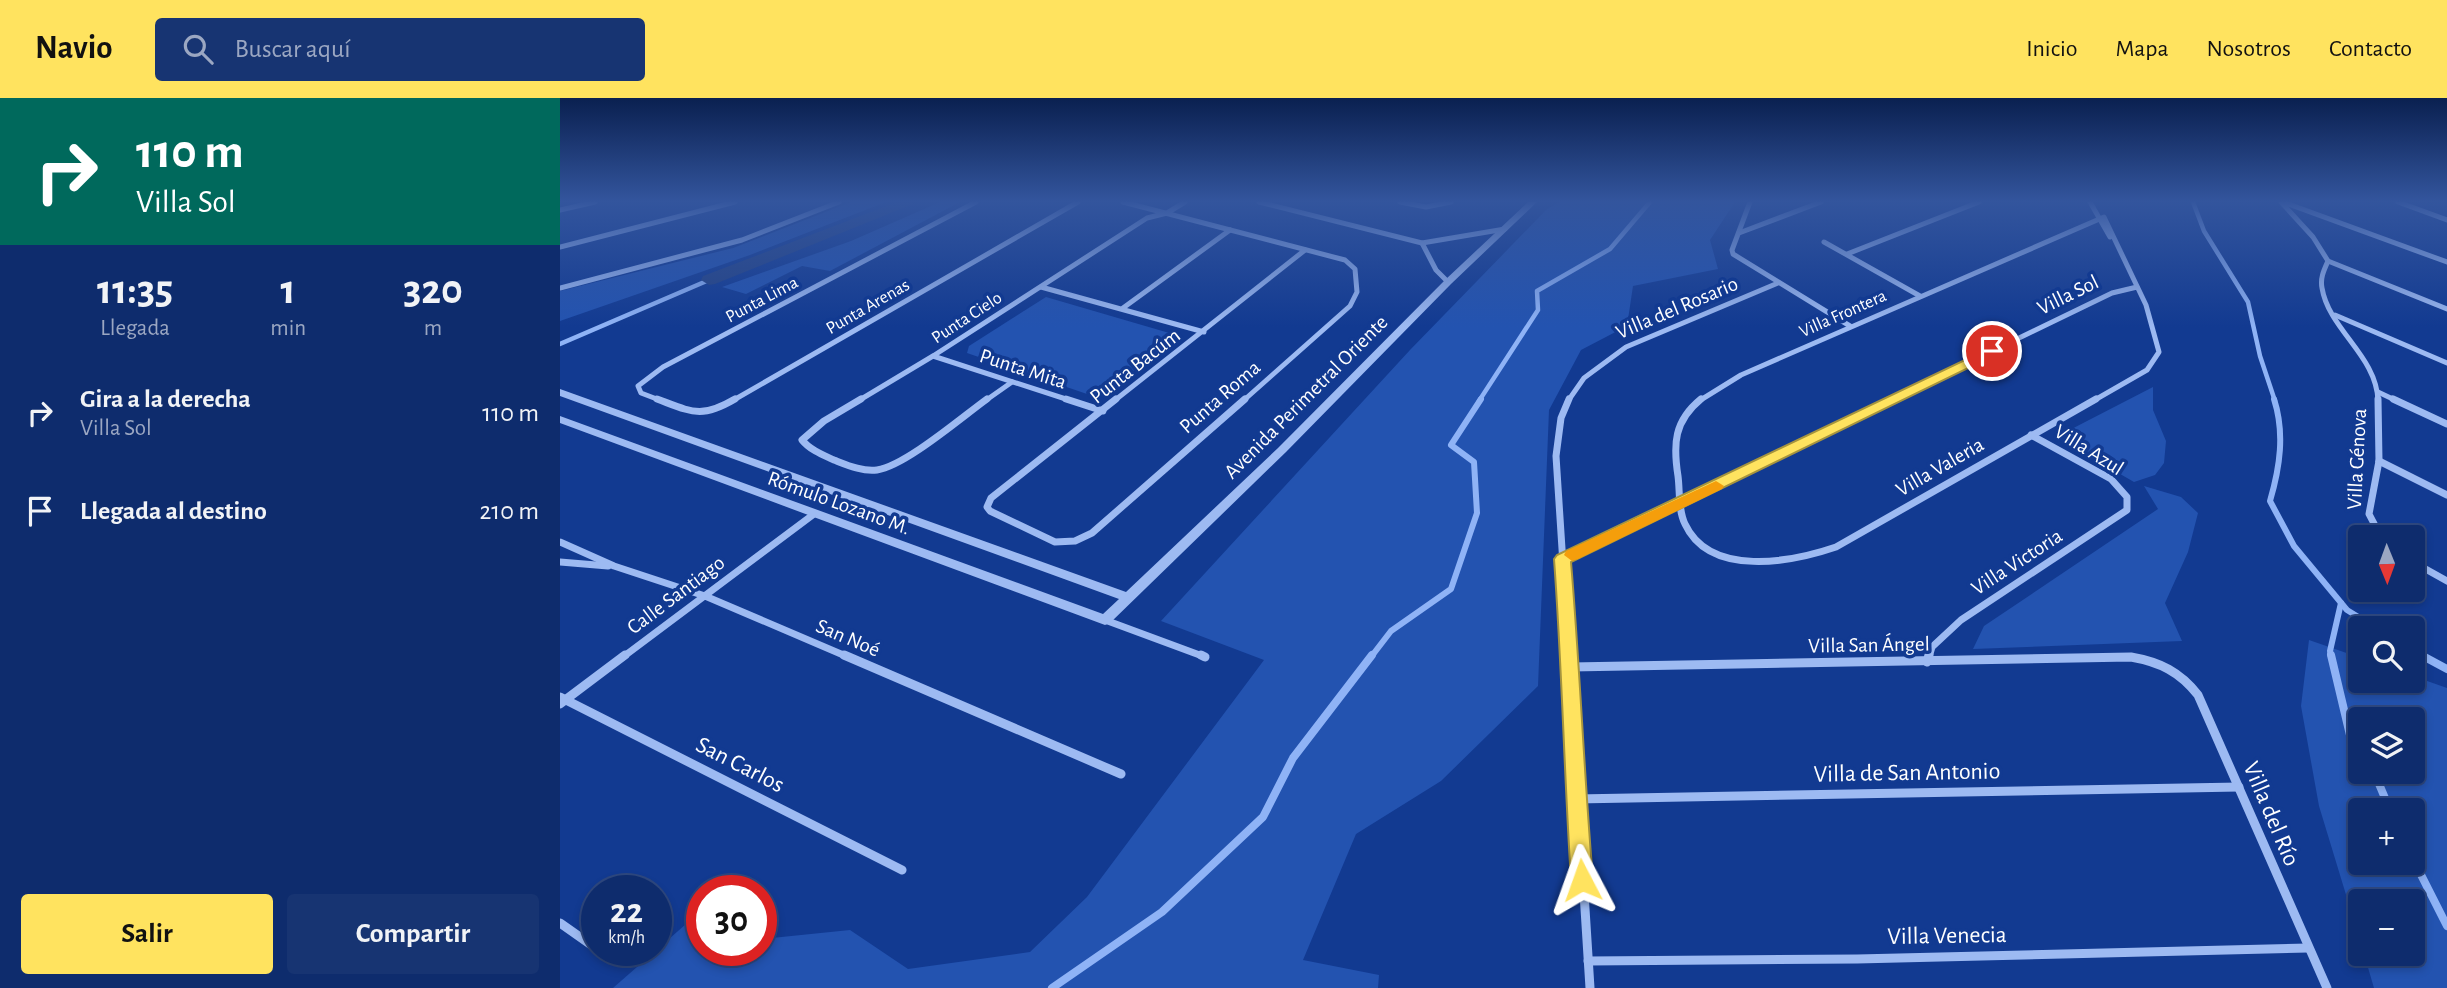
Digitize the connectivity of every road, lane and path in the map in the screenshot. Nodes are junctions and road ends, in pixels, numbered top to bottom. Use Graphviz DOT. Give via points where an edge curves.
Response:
graph roads {
  1 [pos="1422,243"];
  2 [pos="729,244"];
  3 [pos="898,244"];
  4 [pos="1006,244"];
  5 [pos="1108,244"];
  6 [pos="1211,244"];
  7 [pos="1281,244"];
  8 [pos="1489,244"];
  9 [pos="1735,244"];
  10 [pos="1825,244"];
  11 [pos="1874,244"];
  12 [pos="2042,244"];
  13 [pos="2115,244"];
  14 [pos="2317,244"];
  15 [pos="2396,244"];
  16 [pos="1305,250"];
  17 [pos="1847,254"];
  18 [pos="2328,261"];
  19 [pos="2447,262"];
  20 [pos="1448,282"];
  21 [pos="1778,283"];
  22 [pos="1041,287"];
  23 [pos="2137,287"];
  24 [pos="560,288"];
  25 [pos="1920,296"];
  26 [pos="1122,309"];
  27 [pos="2447,309"];
  28 [pos="2334,315"];
  29 [pos="1850,326"];
  30 [pos="1204,332"];
  31 [pos="933,356"];
  32 [pos="2447,363"];
  33 [pos="1012,382"];
  34 [pos="560,392"];
  35 [pos="2378,392"];
  36 [pos="1103,411"];
  37 [pos="708,412"];
  38 [pos="560,419"];
  39 [pos="2447,424"];
  40 [pos="2031,435"];
  41 [pos="2379,461"];
  42 [pos="2447,495"];
  43 [pos="2127,497"];
  44 [pos="1682,502"];
  45 [pos="987,507"];
  46 [pos="814,514"];
  47 [pos="2375,525"];
  48 [pos="560,542"];
  49 [pos="1562,559"];
  50 [pos="560,562"];
  51 [pos="614,566"];
  52 [pos="2426,569"];
  53 [pos="2447,581"];
  54 [pos="705,596"];
  55 [pos="1127,597"];
  56 [pos="1105,620"];
  57 [pos="1205,657"];
  58 [pos="1927,662"];
  59 [pos="2166,665"];
  60 [pos="1571,667"];
  61 [pos="563,700"];
  62 [pos="1121,774"];
  63 [pos="2239,787"];
  64 [pos="1576,799"];
  65 [pos="902,870"];
  66 [pos="561,925"];
  67 [pos="581,939"];
  68 [pos="2308,948"];
  69 [pos="1588,961"];
  70 [pos="1590,988"];
  71 [pos="2326,988"];
  1 -- 20 [label="street"];
  2 -- 24 [label="street"];
  3 -- 37 [label="street, Punta Lima" via="663,368 638,386 641,393 657,400 691,412"];
  4 -- 37 [label="street, Punta Arenas"];
  5 -- 22 [label="street, Punta Cielo"];
  6 -- 26 [label="street"];
  7 -- 16 [label="street"];
  8 -- 20 [label="street, Avenida Perimetral Oriente"];
  9 -- 21 [label="street" via="1733,254"];
  10 -- 17 [label="street"];
  11 -- 17 [label="street"];
  12 -- 25 [label="street, Villa Frontera"];
  13 -- 23 [label="street, Villa Valeria"];
  14 -- 18 [label="street"];
  15 -- 19 [label="street"];
  16 -- 30 [label="street, Punta Bacúm"];
  16 -- 45 [label="street, Punta Roma" via="1351,264 1359,286 1355,301 1092,533 1075,541 1055,542 996,516"];
  17 -- 25 [label="street"];
  18 -- 27 [label="street"];
  18 -- 28 [label="street, Villa Génova" via="2322,289"];
  20 -- 55 [label="street, Avenida Perimetral Oriente" via="1282,450"];
  21 -- 29 [label="street"];
  21 -- 49 [label="street, Villa del Rosario" via="1626,346 1584,375 1568,402 1556,446"];
  22 -- 26 [label="street"];
  22 -- 31 [label="street, Punta Cielo"];
  23 -- 40 [label="street, Villa Valeria" via="2156,334 2156,360 2137,377"];
  23 -- 44 [label="street, Villa Sol" via="2112,293"];
  25 -- 29 [label="street, Villa Frontera"];
  26 -- 30 [label="street"];
  28 -- 32 [label="street"];
  28 -- 35 [label="street, Villa Génova" via="2363,356"];
  29 -- 44 [label="street, Villa Frontera" via="1741,375 1694,404 1682,420 1674,445"];
  30 -- 36 [label="street, Punta Bacúm"];
  31 -- 33 [label="street, Punta Mita"];
  31 -- 33 [label="street, Punta Cielo" via="813,428 802,440 814,451 862,469 883,468"];
  33 -- 36 [label="street, Punta Mita"];
  34 -- 55 [label="street"];
  35 -- 39 [label="street"];
  35 -- 41 [label="street, Villa Génova"];
  36 -- 45 [label="street, Punta Bacúm" via="998,491"];
  38 -- 46 [label="street, Rómulo Lozano M."];
  40 -- 43 [label="street, Villa Azul" via="2111,480"];
  40 -- 44 [label="street, Villa Valeria" via="1813,557 1749,561 1718,555 1691,535 1684,523"];
  41 -- 42 [label="street"];
  41 -- 47 [label="street, Villa Génova" via="2369,514"];
  43 -- 58 [label="street, Villa Victoria" via="2126,510 2120,516 1961,620 1931,647"];
  44 -- 49 [label="street, Villa Sol"];
  46 -- 54 [label="street, Calle Santiago"];
  46 -- 56 [label="street, Rómulo Lozano M."];
  48 -- 51 [label="street, San Noé"];
  49 -- 60 [label="street, Villa del Rosario"];
  50 -- 51 [label="street"];
  51 -- 54 [label="street, San Noé"];
  52 -- 53 [label="street"];
  54 -- 61 [label="street, Calle Santiago"];
  54 -- 62 [label="street, San Noé"];
  55 -- 56 [label="street, Avenida Perimetral Oriente"];
  56 -- 57 [label="street"];
  58 -- 59 [label="street, Villa San Ángel" via="2131,657"];
  58 -- 60 [label="street, Villa San Ángel"];
  59 -- 63 [label="street, Villa del Río" via="2198,695"];
  60 -- 64 [label="street, Villa del Rosario"];
  61 -- 65 [label="street, San Carlos"];
  63 -- 64 [label="street, Villa de San Antonio"];
  63 -- 68 [label="street, Villa del Río"];
  64 -- 69 [label="street, Villa del Rosario"];
  66 -- 67 [label="street"];
  68 -- 69 [label="street, Villa Venecia"];
  68 -- 71 [label="street, Villa del Río"];
  69 -- 70 [label="street, Villa del Rosario"];
}
